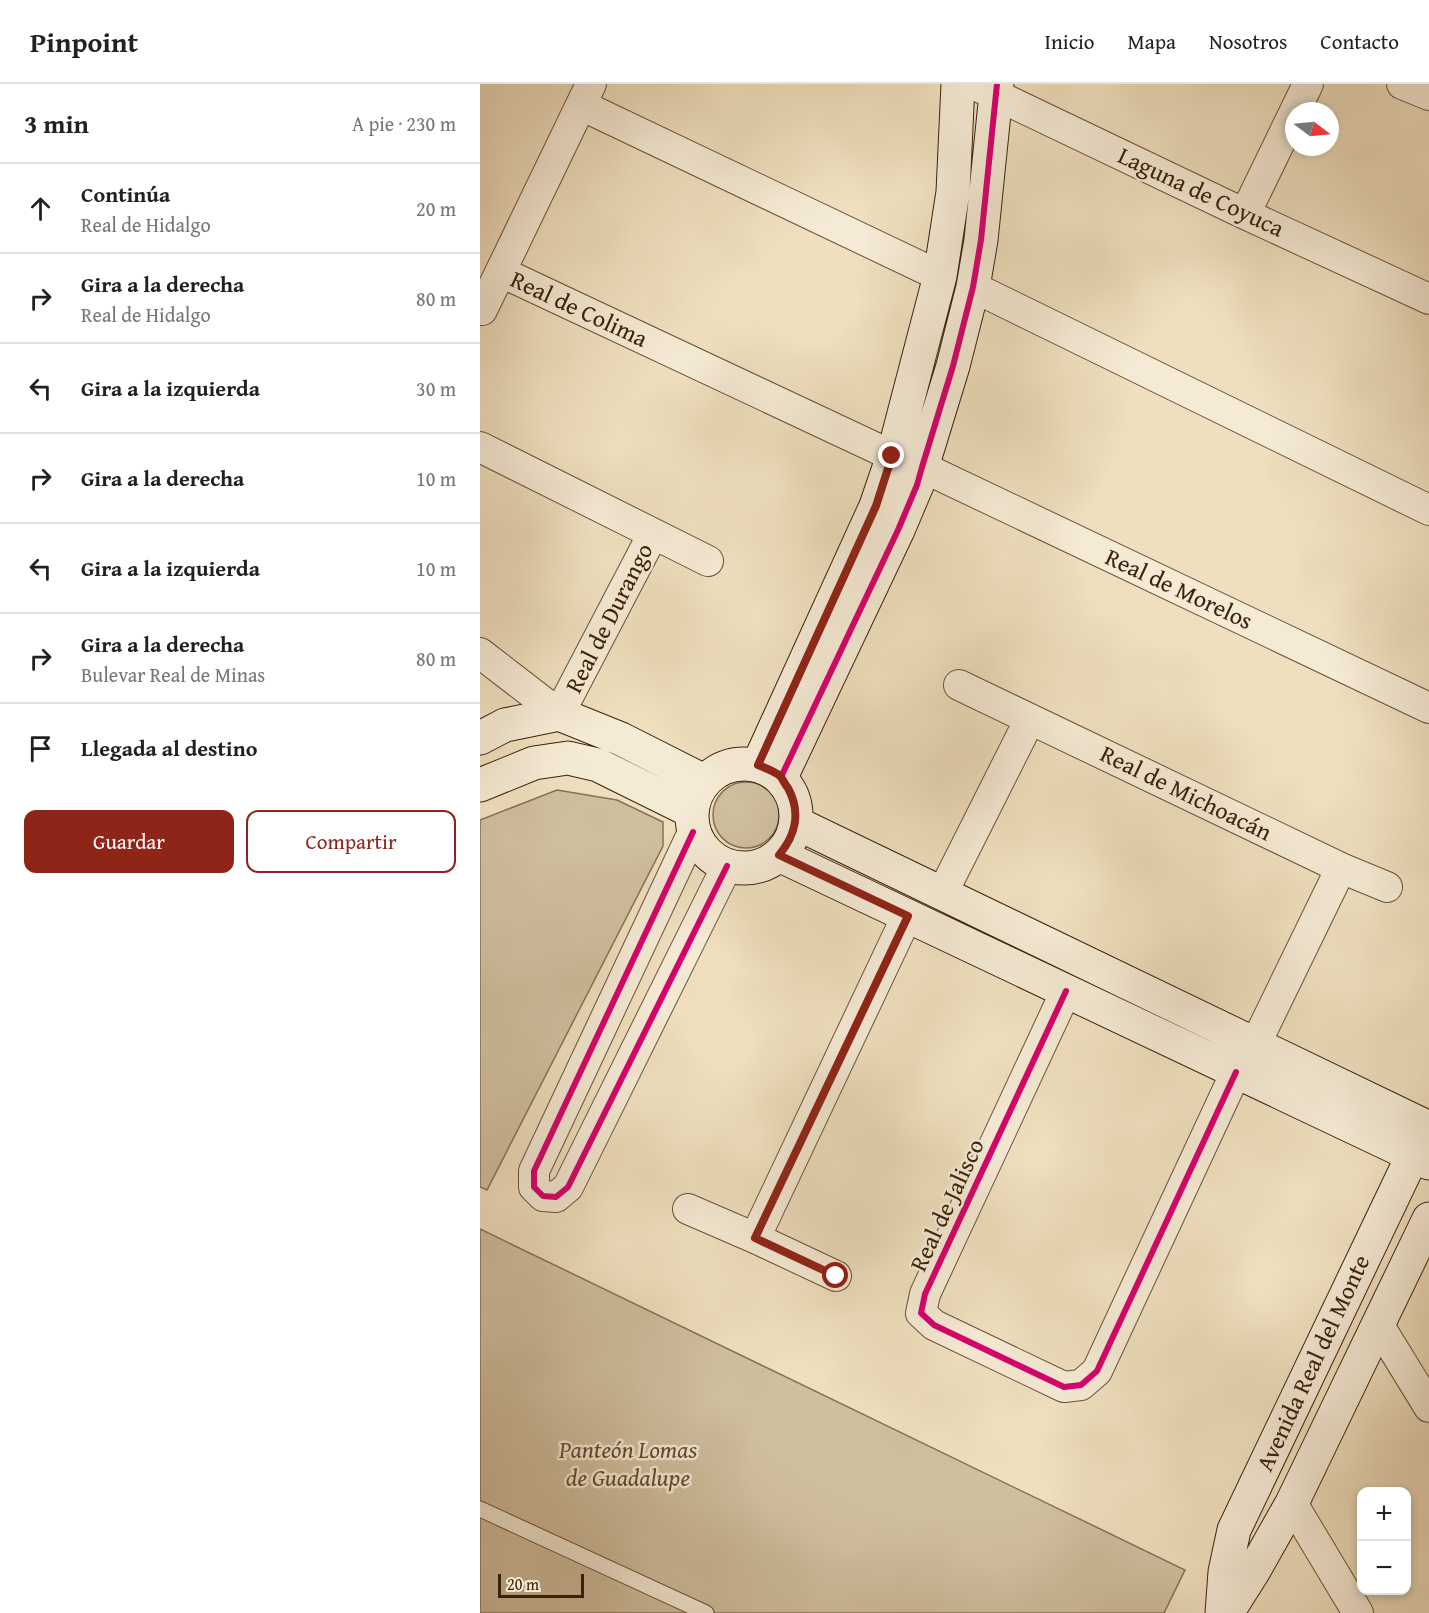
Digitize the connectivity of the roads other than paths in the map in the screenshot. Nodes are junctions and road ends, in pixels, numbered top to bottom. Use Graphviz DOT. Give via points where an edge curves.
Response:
graph roads {
  1 [pos="958,84"];
  2 [pos="1308,84"];
  3 [pos="1402,84"];
  4 [pos="989,88"];
  5 [pos="586,94"];
  6 [pos="1429,96"];
  7 [pos="1300,102"];
  8 [pos="1285,132"];
  9 [pos="1245,214"];
  10 [pos="501,272"];
  11 [pos="940,276"];
  12 [pos="973,287"];
  13 [pos="1429,299"];
  14 [pos="482,310"];
  15 [pos="480,447"];
  16 [pos="892,456"];
  17 [pos="922,467"];
  18 [pos="1429,510"];
  19 [pos="653,534"];
  20 [pos="708,561"];
  21 [pos="480,652"];
  22 [pos="959,685"];
  23 [pos="1427,701"];
  24 [pos="559,714"];
  25 [pos="1030,719"];
  26 [pos="480,738"];
  27 [pos="770,771"];
  28 [pos="704,781"];
  29 [pos="480,785"];
  30 [pos="692,822"];
  31 [pos="796,823"];
  32 [pos="779,855"];
  33 [pos="727,866"];
  34 [pos="1341,868"];
  35 [pos="1387,887"];
  36 [pos="942,894"];
  37 [pos="908,916"];
  38 [pos="1066,991"];
  39 [pos="1255,1045"];
  40 [pos="1236,1072"];
  41 [pos="1425,1139"];
  42 [pos="688,1209"];
  43 [pos="1429,1219"];
  44 [pos="755,1238"];
  45 [pos="836,1276"];
  46 [pos="1378,1324"];
  47 [pos="1429,1407"];
  48 [pos="1292,1503"];
  49 [pos="480,1509"];
  50 [pos="706,1613"];
  51 [pos="1222,1613"];
  52 [pos="1227,1613"];
  53 [pos="1358,1613"];
  1 -- 11 [label="street" via="953,192"];
  2 -- 7 [label="street"];
  3 -- 6 [label="street"];
  4 -- 9 [label="street, Laguna de Coyuca"];
  4 -- 12 [label="street" via="981,240"];
  5 -- 10 [label="street, Real de Colima"];
  5 -- 11 [label="street, Real de Colima"];
  8 -- 9 [label="street"];
  9 -- 13 [label="street, Laguna de Coyuca"];
  10 -- 14 [label="street"];
  10 -- 16 [label="street, Real de Colima"];
  11 -- 16 [label="street"];
  12 -- 17 [label="street"];
  12 -- 18 [label="street"];
  15 -- 19 [label="street, Real de Durango"];
  16 -- 27 [label="street" via="876,506"];
  17 -- 23 [label="street, Real de Morelos"];
  17 -- 27 [label="street" via="898,530"];
  19 -- 20 [label="street"];
  19 -- 24 [label="street, Real de Durango"];
  21 -- 24 [label="street"];
  22 -- 25 [label="street, Real de Michoacán"];
  24 -- 26 [label="street" via="505,725"];
  24 -- 28 [label="street"];
  25 -- 34 [label="street, Real de Michoacán"];
  25 -- 36 [label="street"];
  27 -- 28 [label="street" via="744,763 729,765"];
  27 -- 31 [label="street" via="793,797"];
  28 -- 30 [label="street" via="695,795"];
  29 -- 30 [label="street" via="534,763 568,758 598,765"];
  30 -- 33 [label="street" via="701,847 712,859"];
  30 -- 33 [label="street" via="534,1171 534,1186 543,1196 556,1197 568,1187"];
  31 -- 32 [label="street"];
  31 -- 36 [label="street"];
  32 -- 33 [label="street" via="754,867"];
  32 -- 37 [label="street"];
  34 -- 35 [label="street, Real de Michoacán"];
  34 -- 39 [label="street"];
  36 -- 39 [label="street"];
  37 -- 38 [label="street"];
  37 -- 44 [label="street"];
  38 -- 40 [label="street"];
  38 -- 40 [label="street, Real de Jalisco" via="925,1294 921,1313 934,1325 1064,1387 1081,1385 1098,1371"];
  39 -- 41 [label="street"];
  40 -- 41 [label="street"];
  41 -- 51 [label="street, Avenida Real del Monte" via="1234,1530"];
  42 -- 44 [label="street"];
  43 -- 46 [label="street, Avenida Real del Monte"];
  44 -- 45 [label="street"];
  46 -- 47 [label="street"];
  46 -- 48 [label="street, Avenida Real del Monte"];
  48 -- 52 [label="street, Avenida Real del Monte"];
  48 -- 53 [label="street"];
  49 -- 50 [label="lane"];
}
